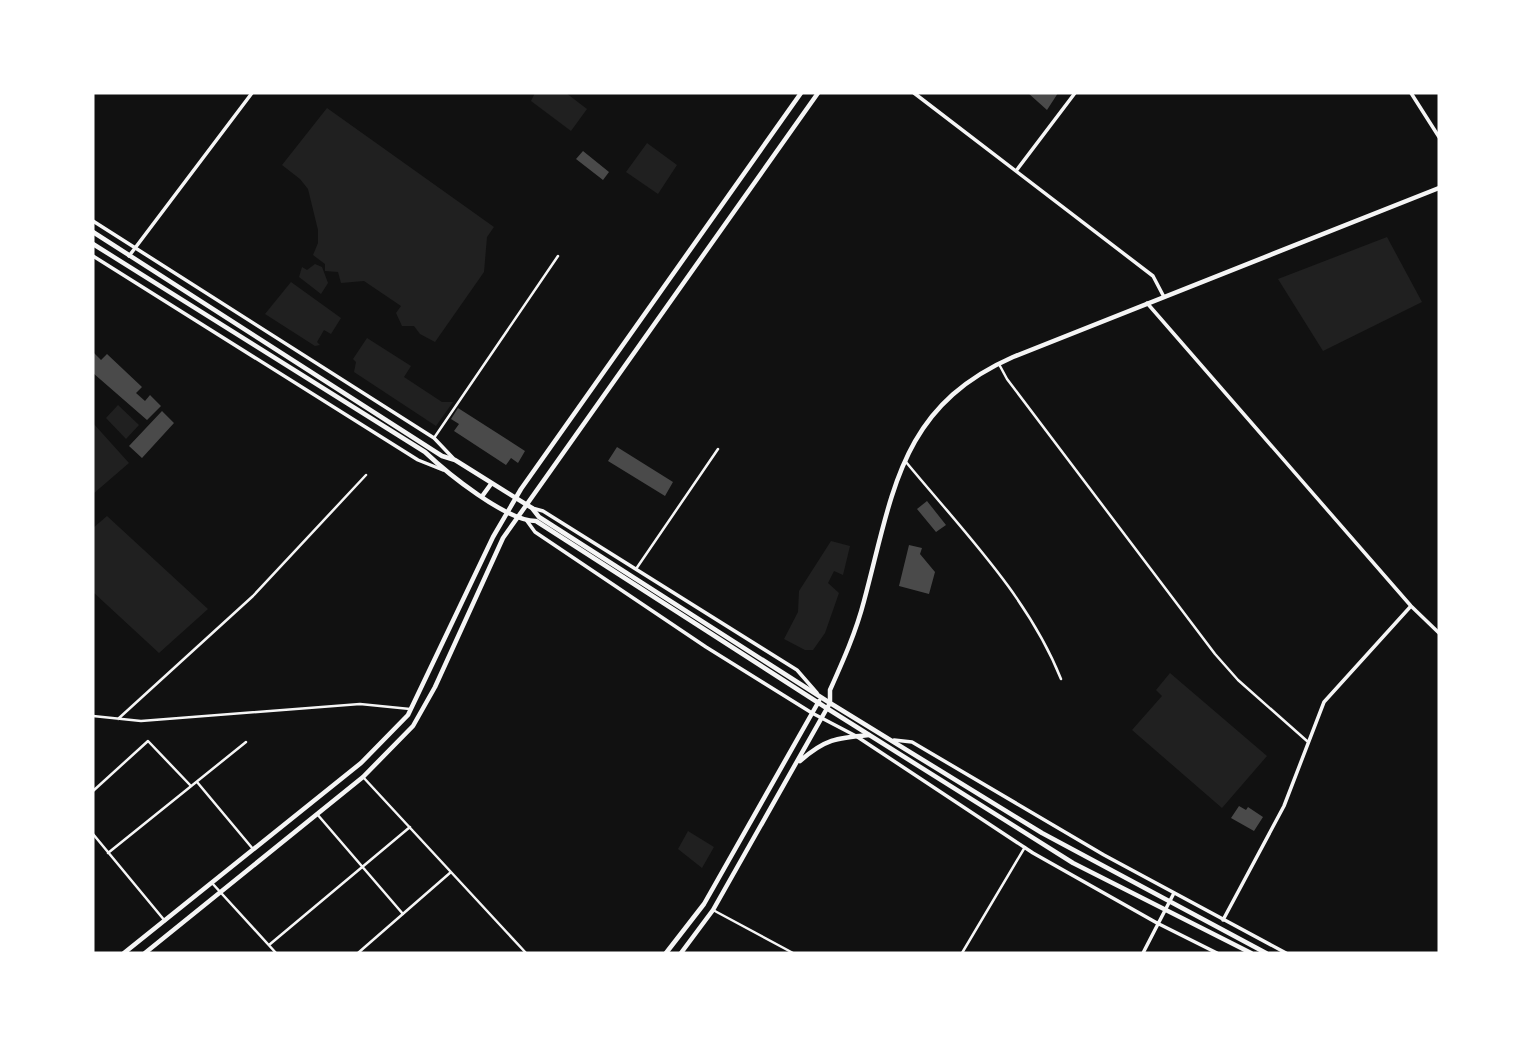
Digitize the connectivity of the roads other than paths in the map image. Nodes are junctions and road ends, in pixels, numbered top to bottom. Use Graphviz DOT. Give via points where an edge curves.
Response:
graph roads {
  1 [pos="252,93"];
  2 [pos="801,93"];
  3 [pos="818,93"];
  4 [pos="914,93"];
  5 [pos="1075,93"];
  6 [pos="1411,93"];
  7 [pos="1439,137"];
  8 [pos="1016,171"];
  9 [pos="1439,188"];
  10 [pos="93,221"];
  11 [pos="93,232"];
  12 [pos="93,244"];
  13 [pos="135,248"];
  14 [pos="93,256"];
  15 [pos="128,256"];
  16 [pos="558,256"];
  17 [pos="1164,297"];
  18 [pos="1147,303"];
  19 [pos="999,363"];
  20 [pos="434,438"];
  21 [pos="718,449"];
  22 [pos="455,460"];
  23 [pos="904,460"];
  24 [pos="445,471"];
  25 [pos="366,475"];
  26 [pos="491,484"];
  27 [pos="484,495"];
  28 [pos="515,500"];
  29 [pos="526,505"];
  30 [pos="532,508"];
  31 [pos="508,512"];
  32 [pos="518,517"];
  33 [pos="527,521"];
  34 [pos="636,569"];
  35 [pos="1410,606"];
  36 [pos="1439,633"];
  37 [pos="1061,679"];
  38 [pos="830,691"];
  39 [pos="819,700"];
  40 [pos="829,706"];
  41 [pos="412,709"];
  42 [pos="812,713"];
  43 [pos="93,716"];
  44 [pos="118,719"];
  45 [pos="823,719"];
  46 [pos="869,735"];
  47 [pos="856,736"];
  48 [pos="894,740"];
  49 [pos="246,742"];
  50 [pos="1309,742"];
  51 [pos="796,764"];
  52 [pos="363,777"];
  53 [pos="197,782"];
  54 [pos="191,786"];
  55 [pos="93,791"];
  56 [pos="317,814"];
  57 [pos="410,827"];
  58 [pos="93,834"];
  59 [pos="1025,847"];
  60 [pos="253,849"];
  61 [pos="108,853"];
  62 [pos="363,868"];
  63 [pos="452,872"];
  64 [pos="212,883"];
  65 [pos="222,893"];
  66 [pos="1174,893"];
  67 [pos="1169,902"];
  68 [pos="713,910"];
  69 [pos="1164,910"];
  70 [pos="403,914"];
  71 [pos="1223,920"];
  72 [pos="164,921"];
  73 [pos="1157,923"];
  74 [pos="269,945"];
  75 [pos="124,953"];
  76 [pos="145,953"];
  77 [pos="276,953"];
  78 [pos="358,953"];
  79 [pos="526,953"];
  80 [pos="666,953"];
  81 [pos="681,953"];
  82 [pos="793,953"];
  83 [pos="962,953"];
  84 [pos="1143,953"];
  85 [pos="1217,953"];
  86 [pos="1251,953"];
  87 [pos="1266,953"];
  88 [pos="1286,953"];
  1 -- 13 [label="street"];
  2 -- 28 [label="main road"];
  3 -- 29 [label="main road"];
  4 -- 8 [label="street"];
  5 -- 8 [label="street"];
  6 -- 7 [label="street"];
  8 -- 17 [label="street" via="1153,276"];
  9 -- 17 [label="main road"];
  10 -- 13 [label="street"];
  11 -- 15 [label="main road"];
  12 -- 24 [label="main road" via="425,452"];
  13 -- 15 [label="street"];
  13 -- 20 [label="street"];
  14 -- 24 [label="street" via="418,460"];
  15 -- 22 [label="main road"];
  16 -- 20 [label="street"];
  17 -- 18 [label="main road"];
  18 -- 19 [label="main road"];
  18 -- 35 [label="street"];
  19 -- 23 [label="main road" via="945,402"];
  19 -- 50 [label="street" via="1215,654"];
  20 -- 22 [label="street"];
  21 -- 34 [label="street"];
  22 -- 26 [label="main road"];
  23 -- 37 [label="street" via="1021,602"];
  23 -- 38 [label="main road" via="886,509 854,634"];
  24 -- 27 [label="main road"];
  25 -- 44 [label="street" via="245,604"];
  26 -- 27 [label="main road"];
  26 -- 28 [label="main road"];
  27 -- 31 [label="main road"];
  28 -- 29 [label="main road"];
  28 -- 31 [label="main road"];
  29 -- 30 [label="main road"];
  29 -- 32 [label="main road"];
  30 -- 34 [label="street"];
  30 -- 39 [label="main road"];
  31 -- 32 [label="main road"];
  31 -- 41 [label="main road"];
  32 -- 33 [label="main road"];
  32 -- 52 [label="main road" via="503,538 420,715"];
  33 -- 39 [label="main road" via="536,521"];
  33 -- 42 [label="street" via="558,548"];
  34 -- 39 [label="street" via="797,670"];
  35 -- 36 [label="street"];
  35 -- 50 [label="street" via="1324,702"];
  38 -- 39 [label="main road"];
  38 -- 40 [label="main road"];
  39 -- 40 [label="main road"];
  39 -- 42 [label="main road"];
  40 -- 45 [label="main road"];
  40 -- 46 [label="main road"];
  40 -- 48 [label="main road"];
  41 -- 44 [label="street" via="360,704"];
  41 -- 60 [label="main road" via="373,752"];
  42 -- 45 [label="street"];
  42 -- 80 [label="main road" via="704,904"];
  43 -- 44 [label="street"];
  45 -- 47 [label="street"];
  45 -- 51 [label="main road"];
  46 -- 47 [label="main road"];
  46 -- 69 [label="main road" via="1073,863"];
  47 -- 51 [label="main road" via="825,742"];
  47 -- 59 [label="street"];
  48 -- 66 [label="street" via="912,742"];
  48 -- 67 [label="main road" via="1042,833"];
  49 -- 53 [label="street"];
  50 -- 71 [label="street" via="1284,806"];
  51 -- 68 [label="main road"];
  52 -- 56 [label="main road"];
  52 -- 57 [label="street"];
  53 -- 54 [label="street"];
  53 -- 60 [label="street"];
  54 -- 55 [label="street" via="148,741"];
  54 -- 61 [label="street"];
  56 -- 62 [label="street"];
  56 -- 65 [label="main road"];
  57 -- 62 [label="street"];
  57 -- 63 [label="street"];
  58 -- 61 [label="street"];
  59 -- 73 [label="street"];
  59 -- 83 [label="street"];
  60 -- 64 [label="main road"];
  61 -- 72 [label="street"];
  62 -- 70 [label="street"];
  62 -- 74 [label="street"];
  63 -- 70 [label="street"];
  63 -- 79 [label="street"];
  64 -- 65 [label="street"];
  64 -- 72 [label="main road"];
  65 -- 74 [label="street"];
  65 -- 76 [label="main road"];
  66 -- 67 [label="street"];
  66 -- 71 [label="street"];
  67 -- 69 [label="street"];
  67 -- 87 [label="main road"];
  68 -- 81 [label="main road"];
  68 -- 82 [label="street"];
  69 -- 73 [label="street"];
  69 -- 86 [label="main road"];
  70 -- 78 [label="street"];
  71 -- 88 [label="street"];
  72 -- 75 [label="main road"];
  73 -- 84 [label="street"];
  73 -- 85 [label="street"];
  74 -- 77 [label="street"];
}
